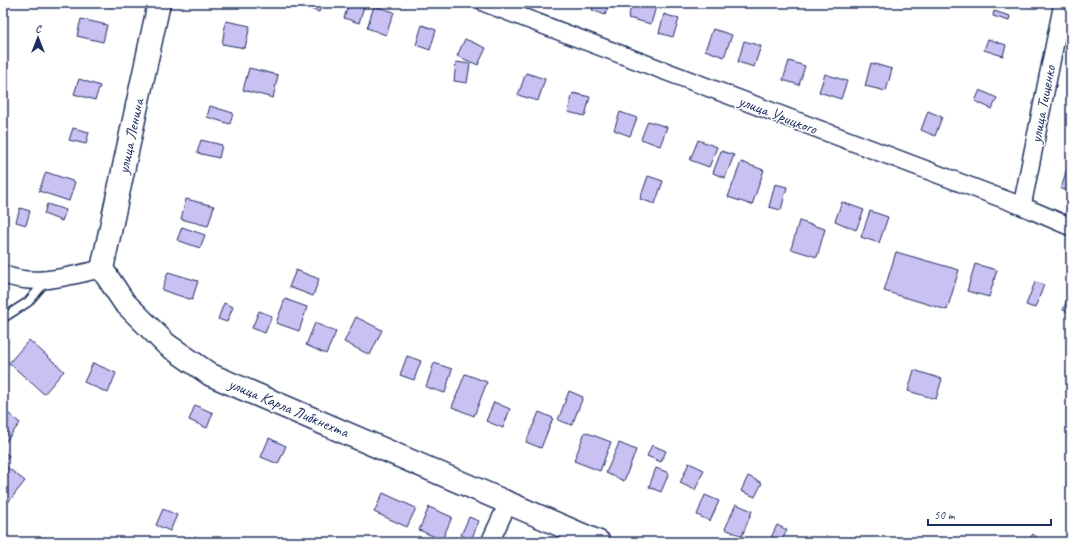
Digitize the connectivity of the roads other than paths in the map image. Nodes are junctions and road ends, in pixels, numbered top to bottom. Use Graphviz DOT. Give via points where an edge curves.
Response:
graph roads {
  1 [pos="159,3"];
  2 [pos="485,3"];
  3 [pos="1063,3"];
  4 [pos="1022,206"];
  5 [pos="1071,227"];
  6 [pos="102,269"];
  7 [pos="3,274"];
  8 [pos="46,280"];
  9 [pos="3,318"];
  10 [pos="509,501"];
  11 [pos="490,542"];
  12 [pos="600,542"];
  1 -- 6 [label="main road, улица Ленина"];
  2 -- 4 [label="street, улица Урицкого"];
  3 -- 4 [label="street, улица Тищенко"];
  4 -- 5 [label="street, улица Урицкого"];
  6 -- 8 [label="street"];
  6 -- 10 [label="main road, улица Карла Либкнехта" via="124,302 161,339 211,375"];
  7 -- 8 [label="street"];
  8 -- 9 [label="lane" via="28,302"];
  10 -- 11 [label="street"];
  10 -- 12 [label="main road, улица Карла Либкнехта"];
}
